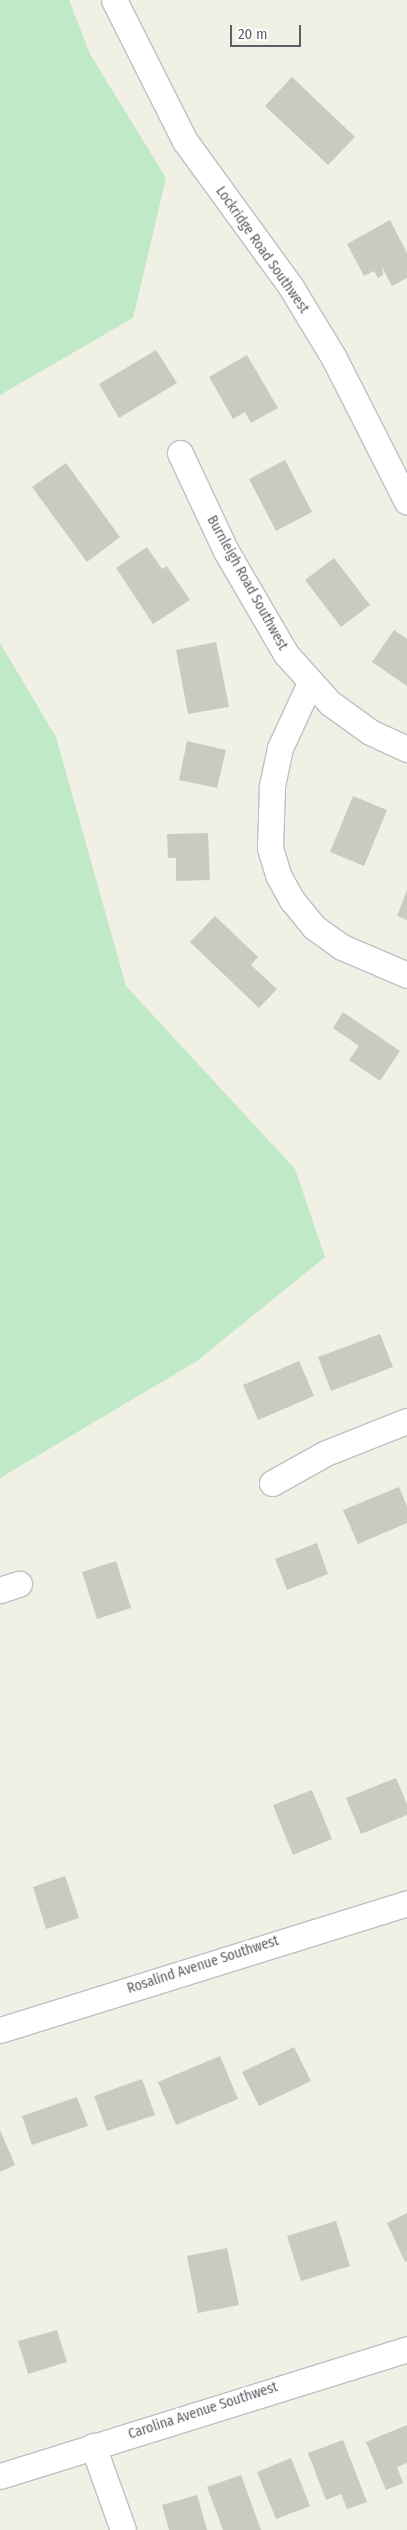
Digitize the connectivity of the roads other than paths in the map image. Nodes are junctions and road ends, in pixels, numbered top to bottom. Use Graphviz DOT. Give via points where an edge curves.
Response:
graph roads {
  1 [pos="114,0"];
  2 [pos="180,453"];
  3 [pos="407,502"];
  4 [pos="310,683"];
  5 [pos="407,749"];
  6 [pos="407,974"];
  7 [pos="407,1421"];
  8 [pos="272,1483"];
  9 [pos="407,1903"];
  10 [pos="0,2030"];
  11 [pos="407,2349"];
  12 [pos="93,2446"];
  13 [pos="0,2476"];
  14 [pos="122,2530"];
  1 -- 3 [label="street, Lockridge Road Southwest" via="185,141 291,287 334,358"];
  2 -- 4 [label="street, Burnleigh Road Southwest" via="259,610"];
  4 -- 5 [label="street, Burnleigh Road Southwest" via="370,732"];
  4 -- 6 [label="street" via="280,748 272,786 270,848 278,875 292,900 314,927 342,947"];
  7 -- 8 [label="street" via="326,1453"];
  9 -- 10 [label="street, Rosalind Avenue Southwest"];
  11 -- 12 [label="street, Carolina Avenue Southwest"];
  12 -- 13 [label="street, Carolina Avenue Southwest"];
  12 -- 14 [label="street"];
}
